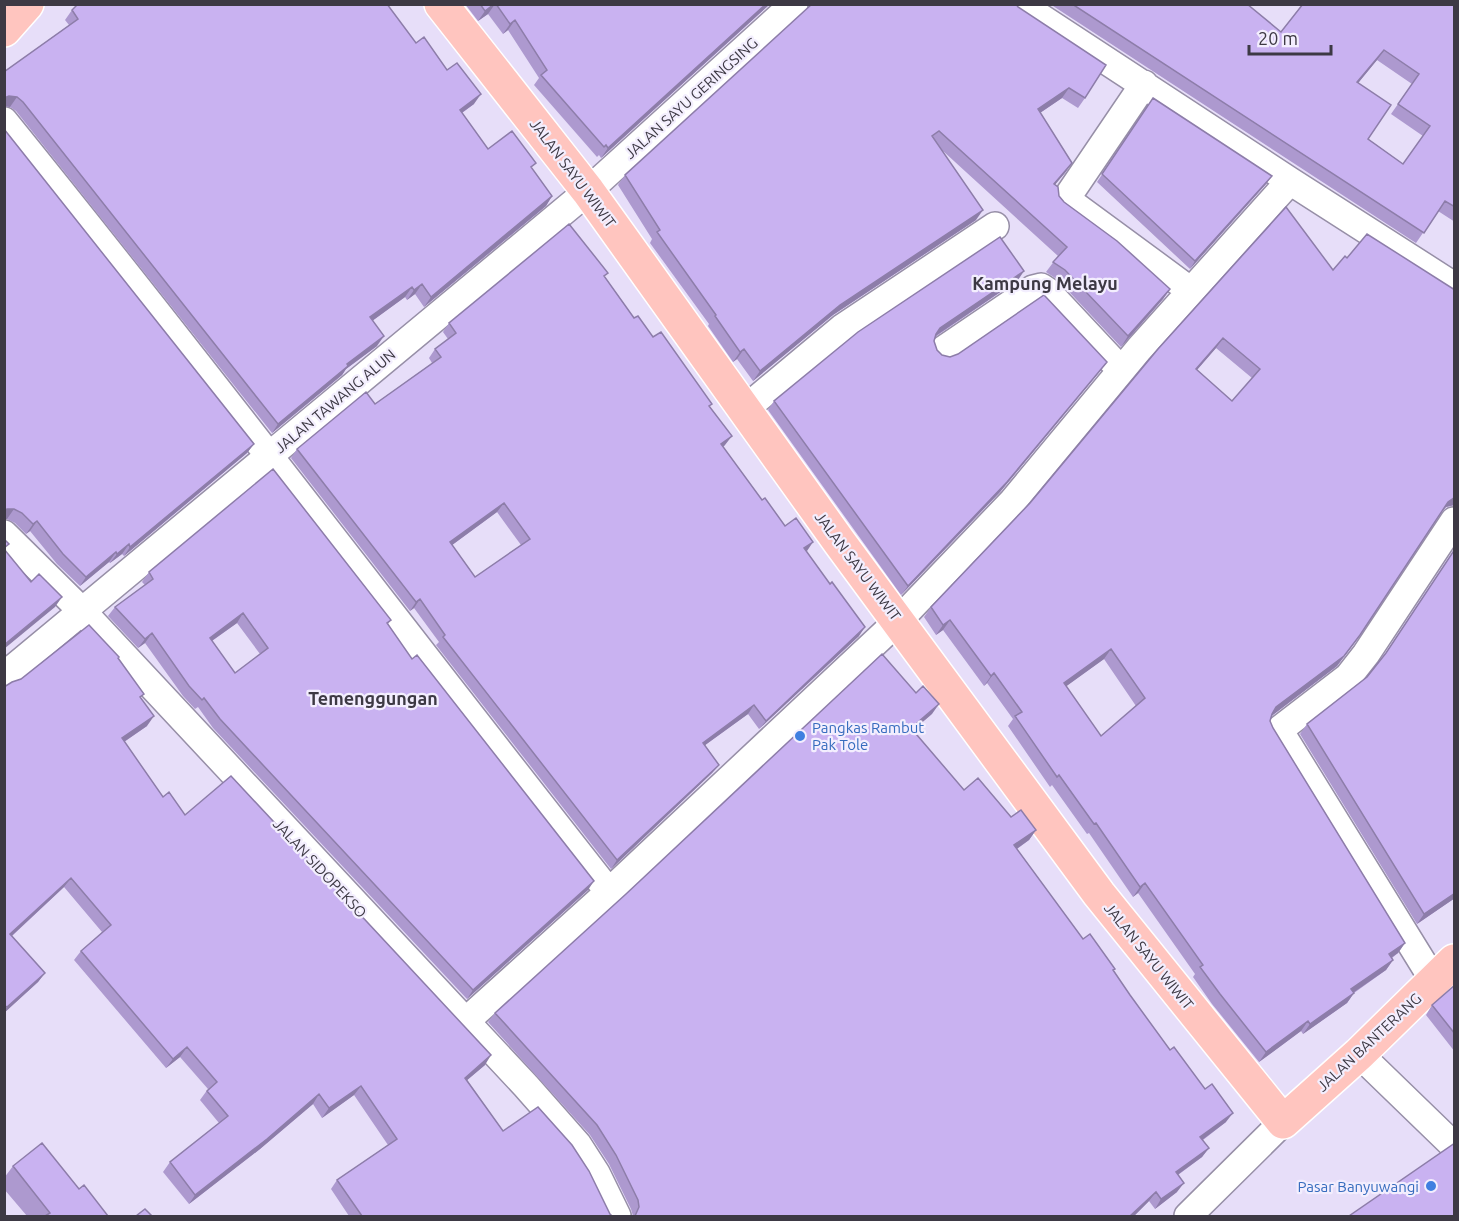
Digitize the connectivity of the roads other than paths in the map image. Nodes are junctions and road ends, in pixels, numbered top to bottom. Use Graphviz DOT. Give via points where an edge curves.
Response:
graph roads {
  1 [pos="27,4"];
  2 [pos="441,4"];
  3 [pos="794,4"];
  4 [pos="1020,4"];
  5 [pos="4,30"];
  6 [pos="1144,84"];
  7 [pos="4,121"];
  8 [pos="1290,181"];
  9 [pos="588,191"];
  10 [pos="995,226"];
  11 [pos="1455,286"];
  12 [pos="1191,291"];
  13 [pos="943,350"];
  14 [pos="1121,370"];
  15 [pos="745,409"];
  16 [pos="270,455"];
  17 [pos="1455,521"];
  18 [pos="4,534"];
  19 [pos="82,611"];
  20 [pos="898,621"];
  21 [pos="4,676"];
  22 [pos="609,892"];
  23 [pos="1444,971"];
  24 [pos="466,1022"];
  25 [pos="1359,1054"];
  26 [pos="1283,1122"];
  27 [pos="1455,1146"];
  28 [pos="617,1216"];
  29 [pos="1188,1216"];
  1 -- 5 [label="main road"];
  2 -- 9 [label="main road, JALAN SAYU WIWIT"];
  3 -- 9 [label="street, JALAN SAYU GERINGSING"];
  4 -- 6 [label="street"];
  6 -- 8 [label="street"];
  6 -- 12 [label="street" via="1066,199"];
  7 -- 16 [label="street"];
  8 -- 11 [label="street"];
  8 -- 12 [label="street"];
  9 -- 15 [label="main road, JALAN SAYU WIWIT"];
  9 -- 16 [label="street, JALAN TAWANG ALUN"];
  10 -- 15 [label="street" via="842,328"];
  12 -- 14 [label="street"];
  13 -- 14 [label="street" via="1041,287"];
  14 -- 20 [label="street" via="1018,495"];
  15 -- 20 [label="main road, JALAN SAYU WIWIT"];
  16 -- 19 [label="street, JALAN TAWANG ALUN"];
  16 -- 22 [label="street"];
  17 -- 23 [label="street" via="1348,677 1279,730"];
  18 -- 19 [label="street, JALAN SIDOPEKSO"];
  19 -- 21 [label="street, JALAN TAWANG ALUN"];
  19 -- 24 [label="street, JALAN SIDOPEKSO"];
  20 -- 22 [label="street"];
  20 -- 26 [label="main road, JALAN SAYU WIWIT" via="1099,894"];
  22 -- 24 [label="street"];
  23 -- 25 [label="main road, JALAN BANTERANG"];
  24 -- 28 [label="street, JALAN SIDOPEKSO" via="578,1145"];
  25 -- 26 [label="main road, JALAN BANTERANG"];
  25 -- 27 [label="street"];
  26 -- 29 [label="street"];
}
